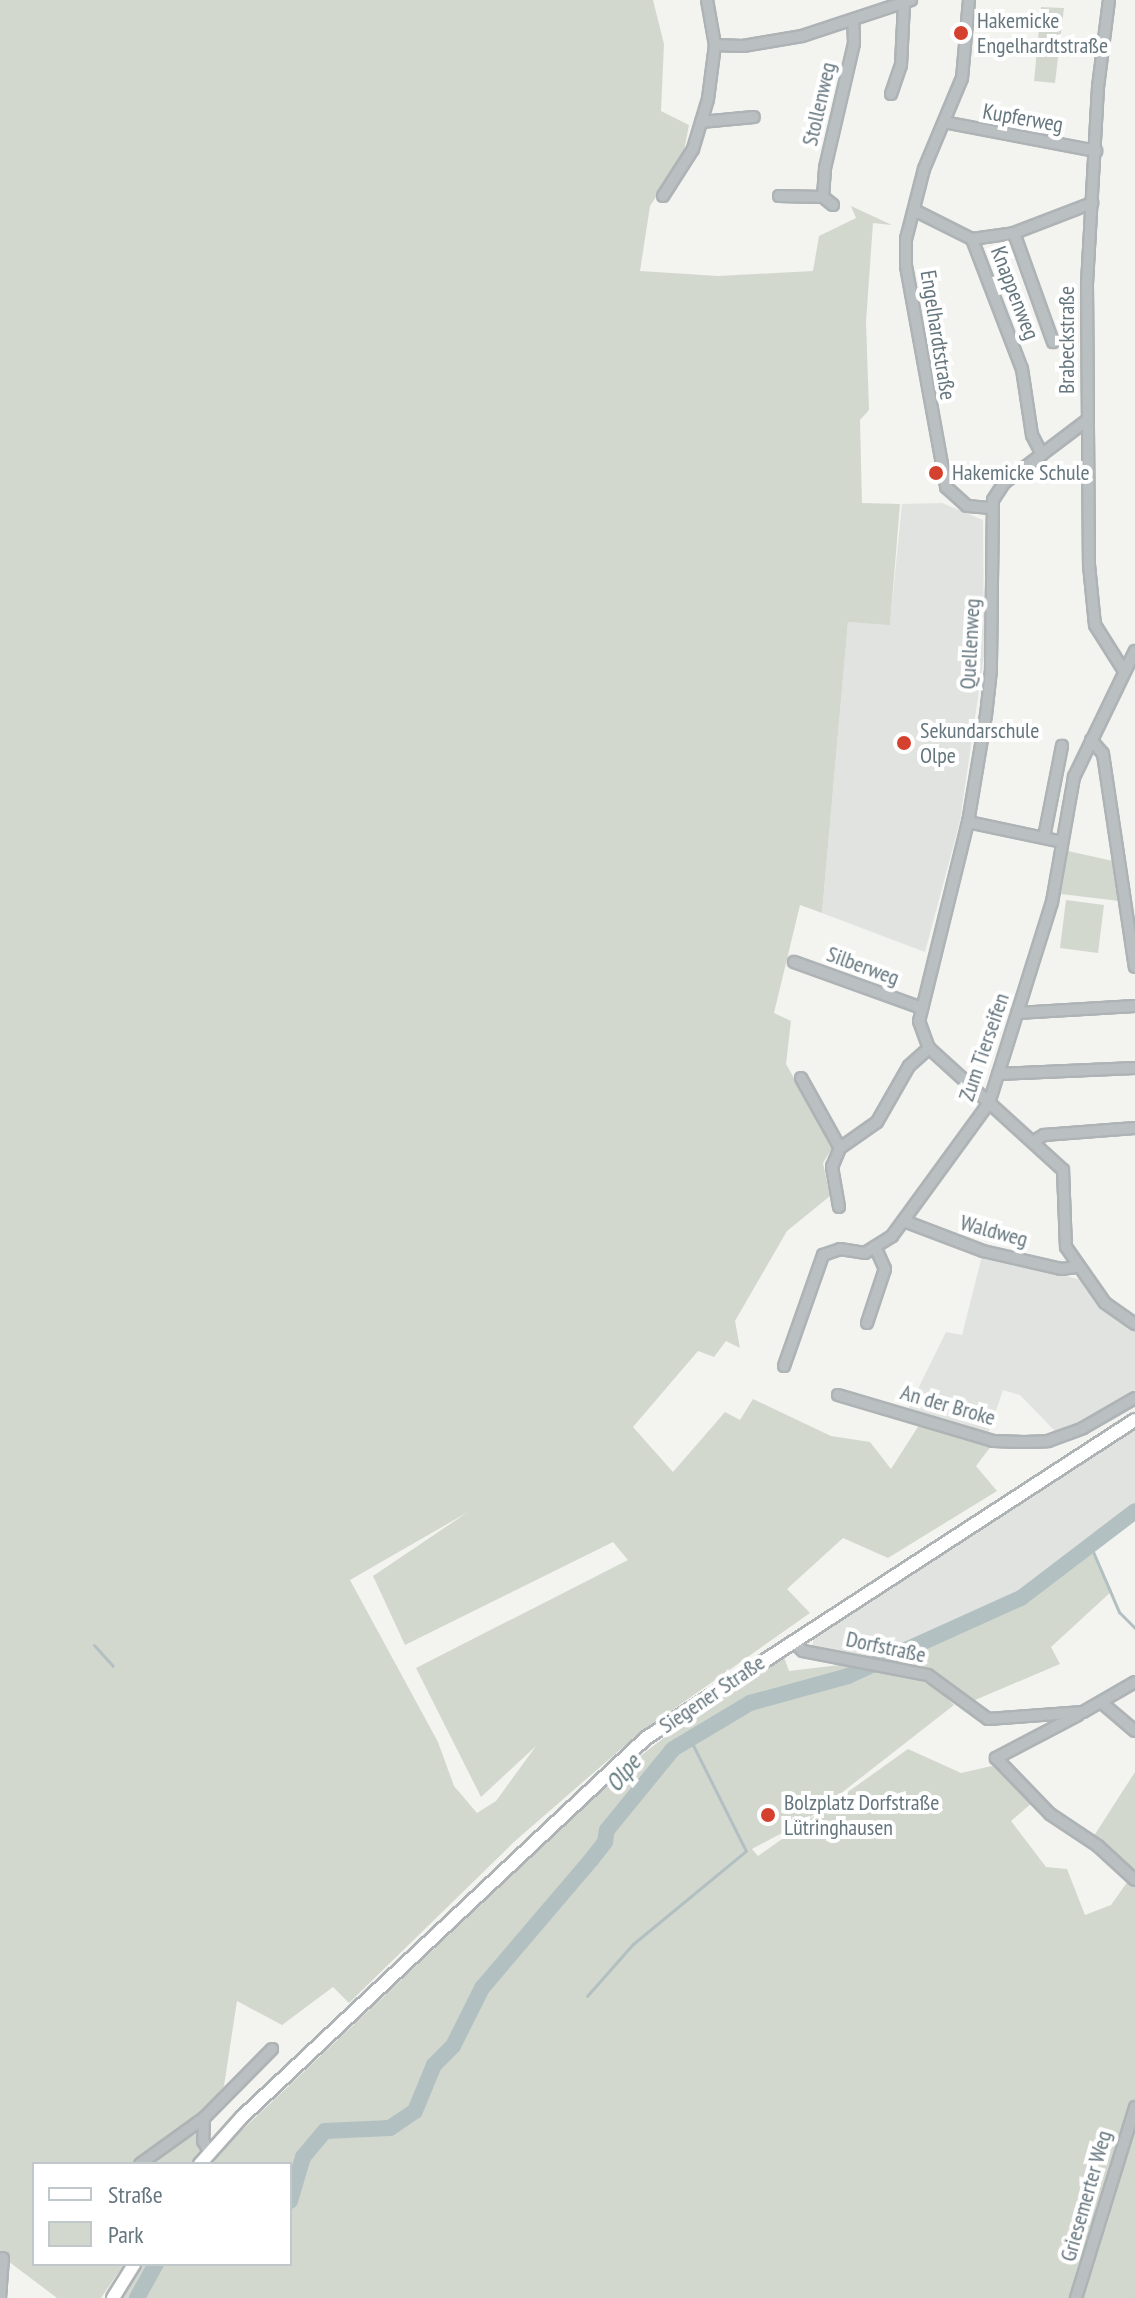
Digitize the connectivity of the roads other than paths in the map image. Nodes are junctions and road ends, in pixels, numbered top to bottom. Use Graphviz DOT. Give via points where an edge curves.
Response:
graph roads {
  1 [pos="707,0"];
  2 [pos="969,0"];
  3 [pos="1109,0"];
  4 [pos="907,2"];
  5 [pos="853,20"];
  6 [pos="715,45"];
  7 [pos="891,94"];
  8 [pos="754,117"];
  9 [pos="701,122"];
  10 [pos="944,122"];
  11 [pos="1096,151"];
  12 [pos="663,196"];
  13 [pos="779,196"];
  14 [pos="823,197"];
  15 [pos="1092,203"];
  16 [pos="833,205"];
  17 [pos="914,210"];
  18 [pos="1014,233"];
  19 [pos="972,239"];
  20 [pos="1053,342"];
  21 [pos="1086,421"];
  22 [pos="1042,455"];
  23 [pos="992,508"];
  24 [pos="1135,651"];
  25 [pos="1124,671"];
  26 [pos="1091,740"];
  27 [pos="1062,746"];
  28 [pos="968,822"];
  29 [pos="1044,837"];
  30 [pos="1062,842"];
  31 [pos="794,962"];
  32 [pos="1135,967"];
  33 [pos="1135,1006"];
  34 [pos="919,1007"];
  35 [pos="1017,1013"];
  36 [pos="929,1048"];
  37 [pos="1135,1068"];
  38 [pos="998,1074"];
  39 [pos="801,1078"];
  40 [pos="989,1103"];
  41 [pos="1135,1128"];
  42 [pos="1034,1141"];
  43 [pos="840,1148"];
  44 [pos="839,1207"];
  45 [pos="904,1221"];
  46 [pos="876,1249"];
  47 [pos="1077,1267"];
  48 [pos="867,1323"];
  49 [pos="1135,1324"];
  50 [pos="784,1366"];
  51 [pos="838,1395"];
  52 [pos="1135,1398"];
  53 [pos="1135,1420"];
  54 [pos="793,1641"];
  55 [pos="1135,1682"];
  56 [pos="1102,1703"];
  57 [pos="1083,1712"];
  58 [pos="1135,1731"];
  59 [pos="1135,1880"];
  60 [pos="272,2049"];
  61 [pos="1135,2107"];
  62 [pos="204,2118"];
  63 [pos="210,2152"];
  64 [pos="143,2162"];
  65 [pos="202,2162"];
  66 [pos="3,2258"];
  67 [pos="133,2266"];
  68 [pos="0,2298"];
  69 [pos="113,2298"];
  70 [pos="1076,2298"];
  1 -- 6 [label="street"];
  2 -- 10 [label="street, Engelhardtstraße" via="962,78"];
  3 -- 11 [label="street, Brabeckstraße"];
  4 -- 5 [label="street"];
  4 -- 7 [label="street" via="901,65"];
  5 -- 6 [label="street" via="802,36"];
  5 -- 14 [label="street, Stollenweg" via="854,43"];
  6 -- 9 [label="street"];
  8 -- 9 [label="street"];
  9 -- 12 [label="street" via="693,149"];
  10 -- 11 [label="street, Kupferweg"];
  10 -- 17 [label="street, Engelhardtstraße"];
  11 -- 15 [label="street, Brabeckstraße"];
  13 -- 14 [label="street"];
  14 -- 16 [label="street"];
  15 -- 18 [label="street"];
  15 -- 21 [label="street, Brabeckstraße"];
  17 -- 19 [label="street"];
  17 -- 23 [label="street, Engelhardtstraße" via="906,239 908,290 946,487 967,506"];
  18 -- 19 [label="street"];
  18 -- 20 [label="street"];
  19 -- 22 [label="street, Knappenweg" via="1022,369 1032,435"];
  21 -- 22 [label="street"];
  21 -- 25 [label="street, Brabeckstraße" via="1092,610 1100,640"];
  22 -- 23 [label="street" via="1004,483"];
  23 -- 28 [label="street, Quellenweg" via="991,670"];
  24 -- 25 [label="street, Zum Tierseifen"];
  25 -- 26 [label="street, Zum Tierseifen"];
  26 -- 30 [label="street, Zum Tierseifen" via="1074,777"];
  26 -- 32 [label="street" via="1103,754"];
  27 -- 29 [label="street"];
  28 -- 29 [label="street"];
  28 -- 34 [label="street, Quellenweg"];
  29 -- 30 [label="street"];
  30 -- 35 [label="street, Zum Tierseifen" via="1052,902"];
  31 -- 34 [label="street, Silberweg"];
  33 -- 35 [label="street"];
  34 -- 36 [label="street, Quellenweg"];
  35 -- 38 [label="street, Zum Tierseifen"];
  36 -- 40 [label="street"];
  36 -- 43 [label="street" via="909,1066 877,1122"];
  37 -- 38 [label="street"];
  38 -- 40 [label="street, Zum Tierseifen"];
  39 -- 43 [label="street"];
  40 -- 42 [label="street"];
  40 -- 45 [label="street, Zum Tierseifen"];
  41 -- 42 [label="street" via="1044,1135"];
  42 -- 47 [label="street" via="1068,1179 1064,1225"];
  43 -- 44 [label="street" via="832,1167"];
  45 -- 46 [label="street, Zum Tierseifen"];
  45 -- 47 [label="street, Waldweg" via="983,1251 1061,1269"];
  46 -- 48 [label="street" via="885,1269"];
  46 -- 50 [label="street" via="830,1250 823,1255"];
  47 -- 49 [label="street" via="1105,1303"];
  51 -- 52 [label="street, An der Broke" via="993,1441 1024,1442 1048,1441 1083,1428"];
  53 -- 54 [label="main road, Siegener Straße"];
  54 -- 57 [label="street, Dorfstraße" via="803,1651 937,1680 988,1719"];
  54 -- 63 [label="main road, Siegener Straße" via="667,1722 620,1759"];
  55 -- 56 [label="street, Dorfstraße"];
  56 -- 57 [label="street, Dorfstraße"];
  56 -- 58 [label="street"];
  57 -- 59 [label="street" via="996,1758 1050,1814 1098,1846"];
  60 -- 62 [label="street"];
  61 -- 70 [label="street, Griesemerter Weg"];
  62 -- 63 [label="street" via="203,2141"];
  62 -- 64 [label="street"];
  63 -- 65 [label="main road, Siegener Straße"];
  66 -- 68 [label="street"];
  67 -- 69 [label="main road"];
}
